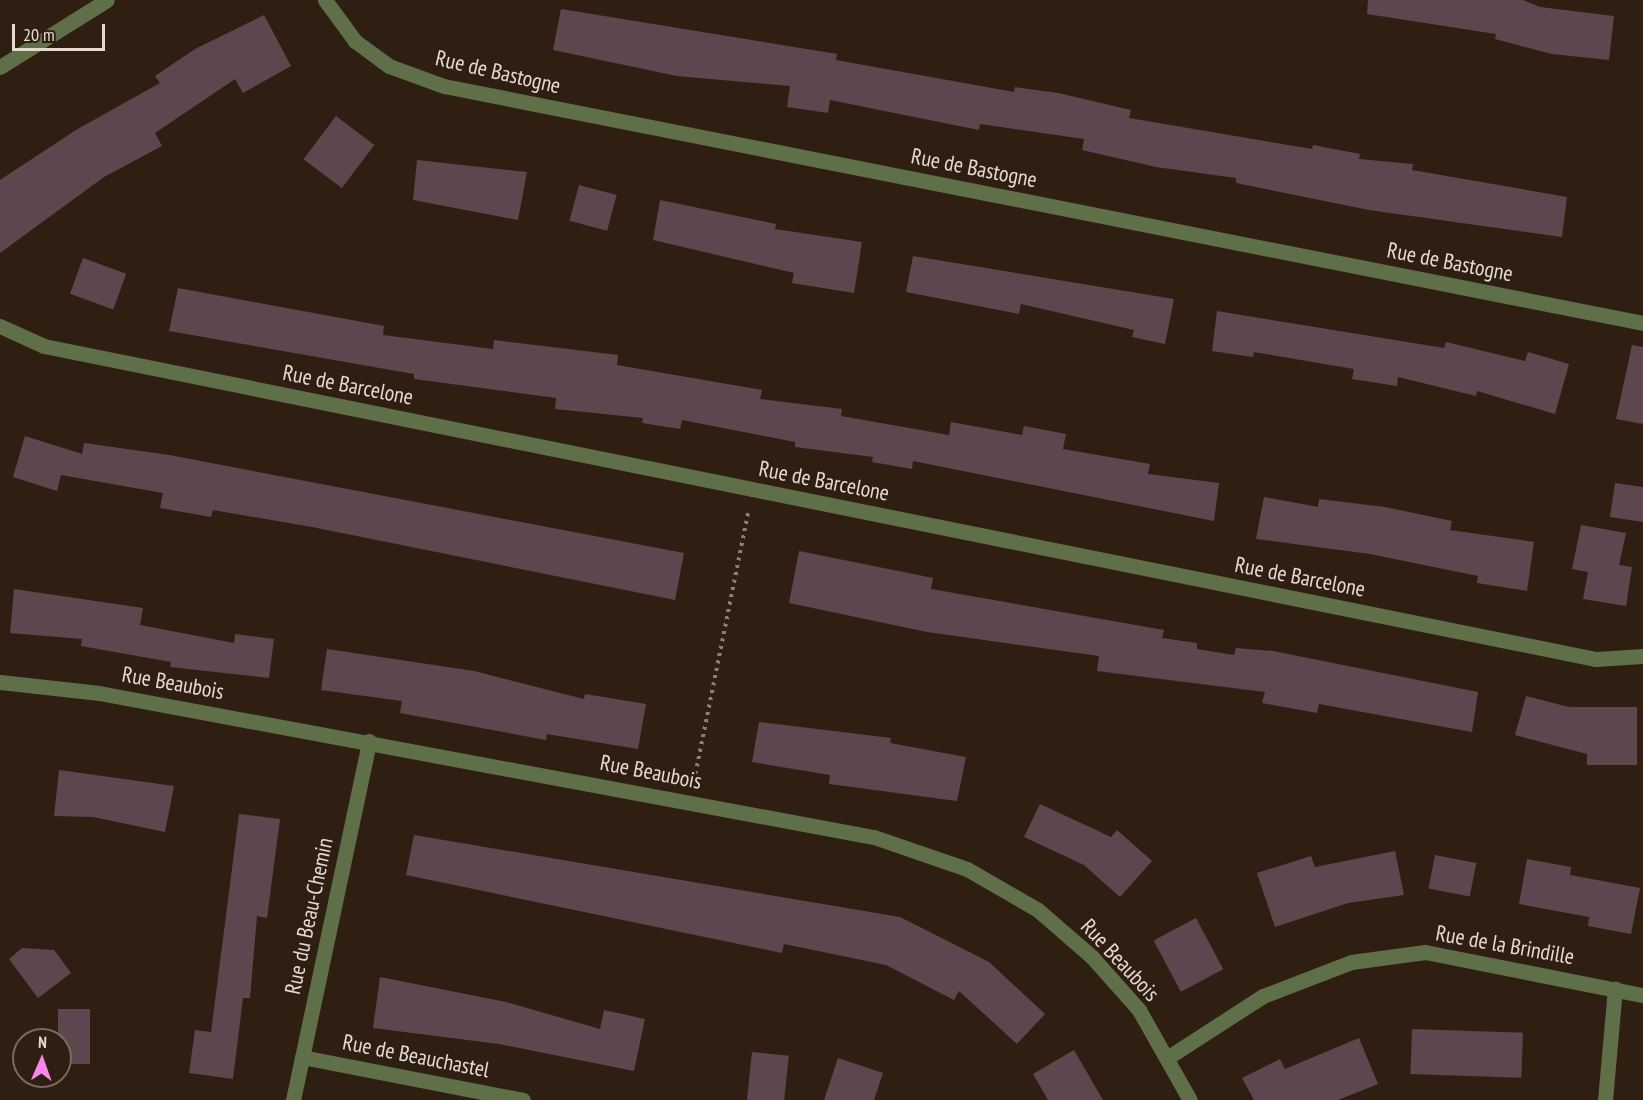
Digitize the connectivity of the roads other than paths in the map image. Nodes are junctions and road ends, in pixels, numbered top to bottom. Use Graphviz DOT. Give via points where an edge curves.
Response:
graph roads {
  1 [pos="107,0"];
  2 [pos="325,0"];
  3 [pos="0,68"];
  4 [pos="1643,323"];
  5 [pos="0,326"];
  6 [pos="1643,656"];
  7 [pos="0,682"];
  8 [pos="369,741"];
  9 [pos="1615,988"];
  10 [pos="1643,995"];
  11 [pos="302,1057"];
  12 [pos="1167,1058"];
  13 [pos="293,1100"];
  14 [pos="523,1100"];
  15 [pos="1190,1100"];
  16 [pos="1605,1100"];
  1 -- 3 [label="street"];
  2 -- 4 [label="street, Rue de Bastogne" via="355,41 389,66 444,86"];
  5 -- 6 [label="street, Rue de Barcelone" via="44,346 1596,659"];
  7 -- 8 [label="street, Rue Beaubois" via="99,693"];
  8 -- 11 [label="street, Rue du Beau-Chemin"];
  8 -- 12 [label="street, Rue Beaubois" via="874,837 967,869 1038,910 1092,957 1139,1010"];
  9 -- 10 [label="street, Rue de la Brindille"];
  9 -- 12 [label="street, Rue de la Brindille" via="1425,952 1351,962 1263,996"];
  9 -- 16 [label="street"];
  11 -- 13 [label="street, Rue du Beau-Chemin"];
  11 -- 14 [label="street, Rue de Beauchastel"];
  12 -- 15 [label="street, Rue Beaubois"];
}
